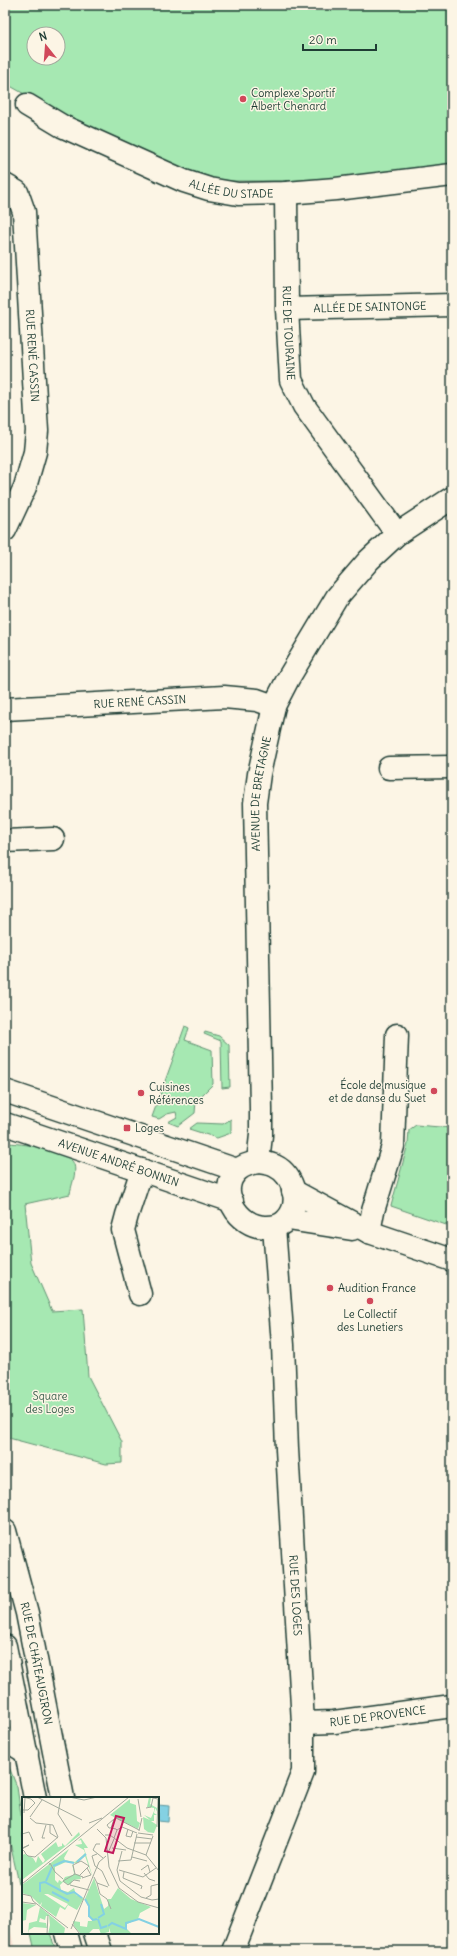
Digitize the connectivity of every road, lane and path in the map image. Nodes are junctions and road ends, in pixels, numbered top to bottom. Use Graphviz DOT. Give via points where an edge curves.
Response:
graph roads {
  1 [pos="27,105"];
  2 [pos="452,175"];
  3 [pos="5,185"];
  4 [pos="286,194"];
  5 [pos="452,305"];
  6 [pos="287,309"];
  7 [pos="452,498"];
  8 [pos="5,530"];
  9 [pos="397,534"];
  10 [pos="274,706"];
  11 [pos="5,710"];
  12 [pos="452,767"];
  13 [pos="389,768"];
  14 [pos="53,838"];
  15 [pos="5,841"];
  16 [pos="397,1035"];
  17 [pos="5,1091"];
  18 [pos="5,1124"];
  19 [pos="258,1162"];
  20 [pos="142,1170"];
  21 [pos="237,1170"];
  22 [pos="293,1191"];
  23 [pos="232,1201"];
  24 [pos="281,1223"];
  25 [pos="369,1232"];
  26 [pos="452,1260"];
  27 [pos="140,1294"];
  28 [pos="5,1531"];
  29 [pos="5,1646"];
  30 [pos="452,1706"];
  31 [pos="303,1723"];
  32 [pos="5,1739"];
  33 [pos="27,1753"];
  34 [pos="35,1797"];
  35 [pos="63,1797"];
  36 [pos="66,1934"];
  37 [pos="95,1934"];
  38 [pos="71,1951"];
  39 [pos="101,1951"];
  40 [pos="233,1951"];
  1 -- 4 [label="street, ALLÉE DU STADE" via="62,126 184,181 238,194"];
  2 -- 4 [label="street, ALLÉE DU STADE"];
  3 -- 8 [label="street, RUE RENÉ CASSIN" via="17,192 24,212 37,431 35,452 25,487"];
  4 -- 6 [label="street, RUE DE TOURAINE"];
  5 -- 6 [label="street, ALLÉE DE SAINTONGE"];
  6 -- 9 [label="street, RUE DE TOURAINE" via="291,380 304,406"];
  7 -- 9 [label="street, AVENUE DE BRETAGNE"];
  9 -- 10 [label="street, AVENUE DE BRETAGNE" via="369,560 337,598"];
  10 -- 11 [label="street, RUE RENÉ CASSIN" via="257,700 224,697"];
  10 -- 19 [label="street, AVENUE DE BRETAGNE" via="255,803 261,1109"];
  12 -- 13 [label="street"];
  14 -- 15 [label="street"];
  16 -- 25 [label="street" via="393,1146"];
  17 -- 21 [label="street"];
  18 -- 20 [label="street, AVENUE ANDRÉ BONNIN"];
  19 -- 21 [label="street" via="247,1164"];
  19 -- 22 [label="street" via="276,1166 284,1172"];
  20 -- 23 [label="street, AVENUE ANDRÉ BONNIN"];
  20 -- 27 [label="street" via="123,1230"];
  21 -- 23 [label="street" via="230,1184"];
  22 -- 24 [label="street" via="295,1206"];
  22 -- 25 [label="street"];
  23 -- 24 [label="street" via="235,1212 245,1222 258,1227"];
  24 -- 25 [label="street"];
  24 -- 31 [label="street, RUE DES LOGES" via="287,1449"];
  25 -- 26 [label="street"];
  28 -- 35 [label="street, RUE DE CHÂTEAUGIRON" via="27,1613"];
  29 -- 33 [label="street"];
  30 -- 31 [label="street, RUE DE PROVENCE" via="334,1722"];
  31 -- 40 [label="street, RUE DES LOGES" via="303,1772"];
  32 -- 33 [label="street"];
  33 -- 34 [label="street"];
  36 -- 38 [label="street"];
  37 -- 39 [label="street"];
}
